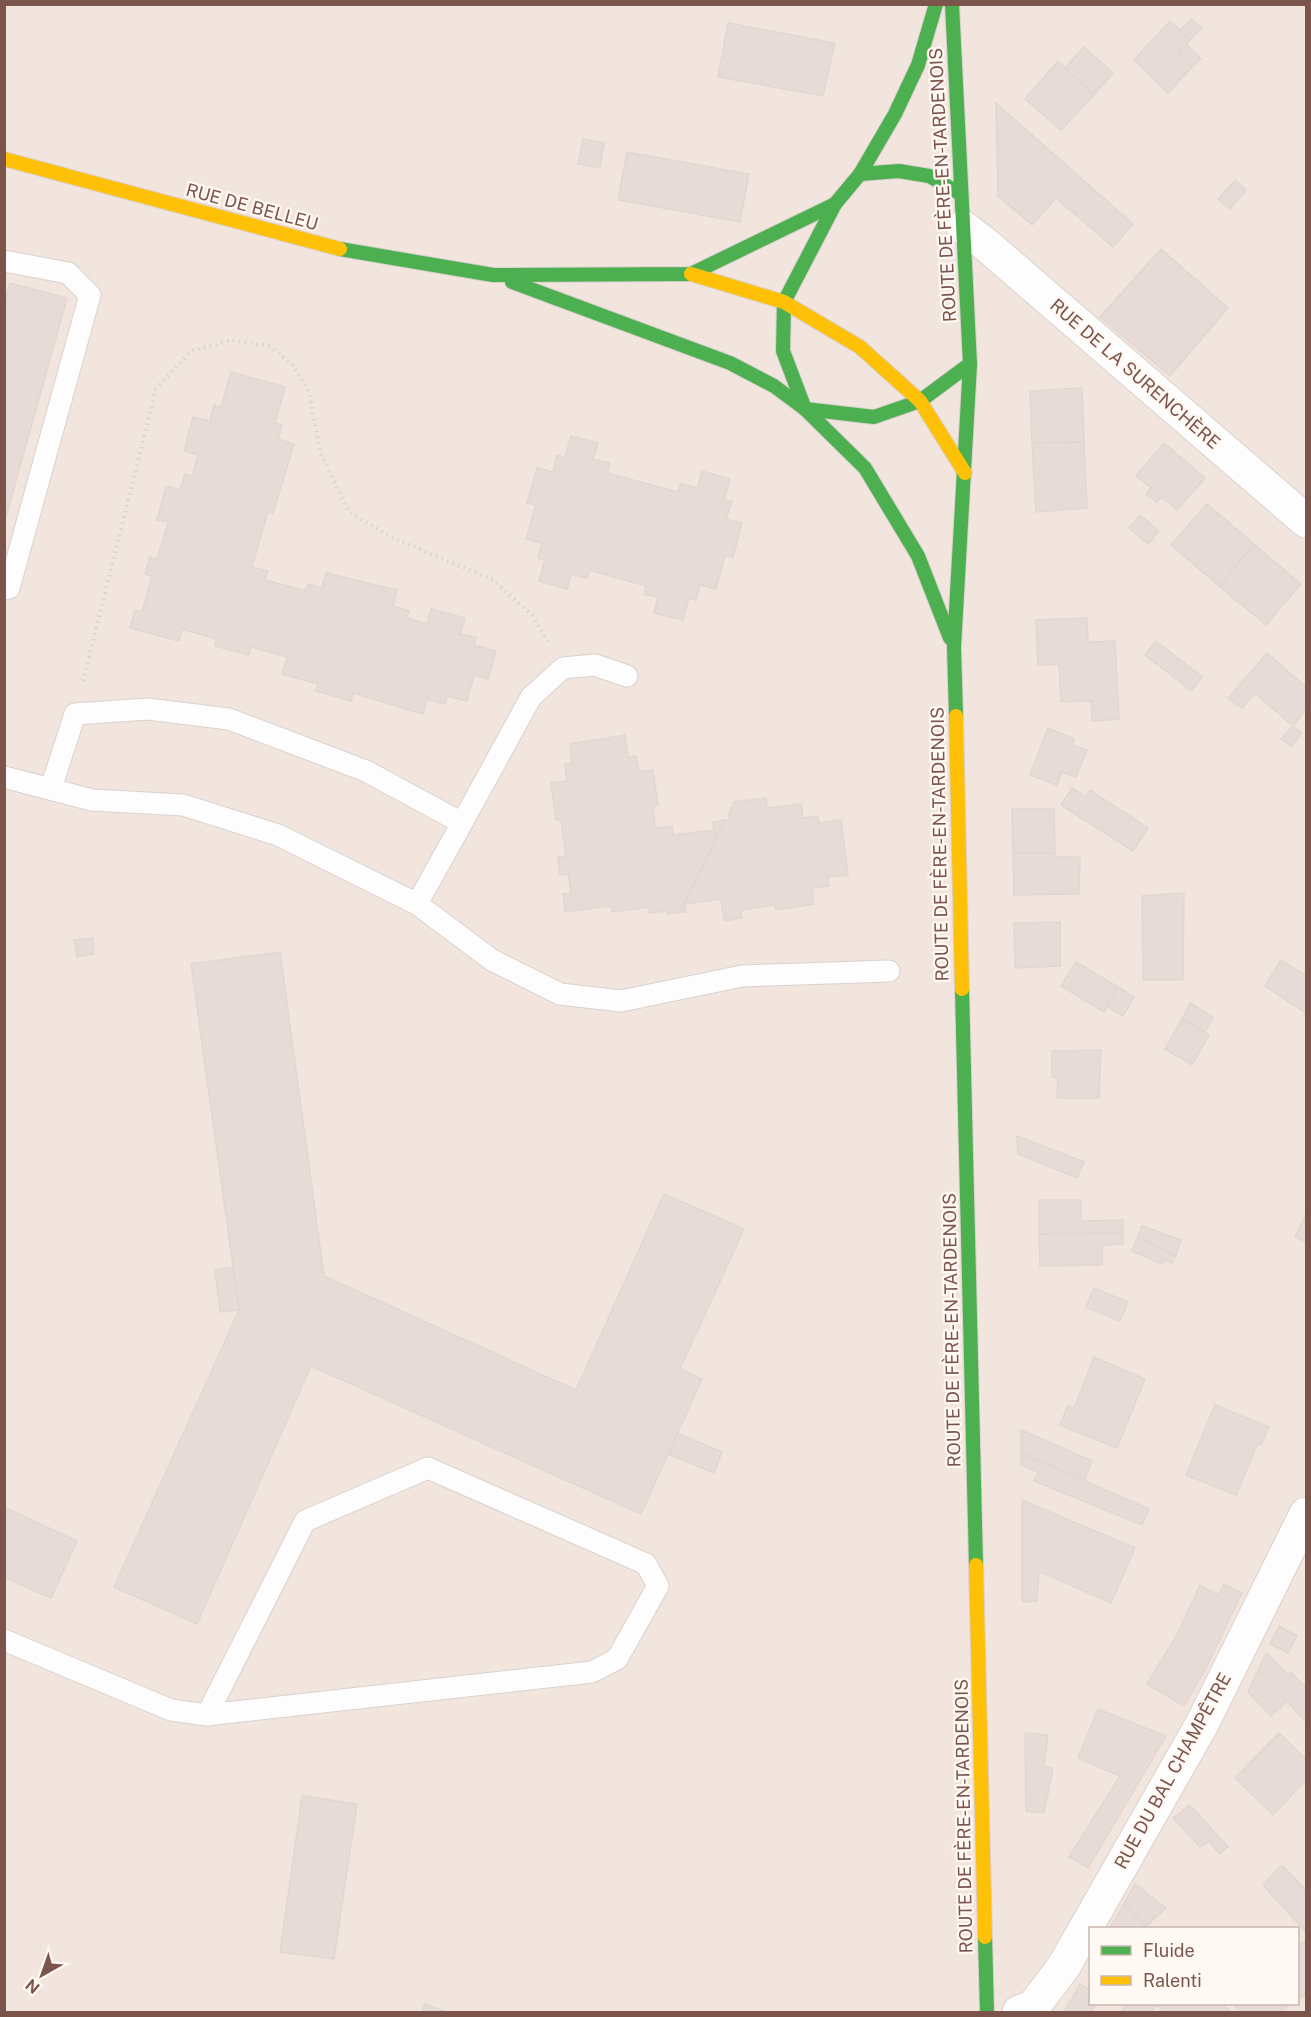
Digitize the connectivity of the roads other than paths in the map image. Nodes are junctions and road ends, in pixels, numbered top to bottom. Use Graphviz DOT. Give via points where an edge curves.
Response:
graph roads {
  1 [pos="936,4"];
  2 [pos="952,4"];
  3 [pos="4,159"];
  4 [pos="860,174"];
  5 [pos="961,194"];
  6 [pos="835,204"];
  7 [pos="963,227"];
  8 [pos="4,261"];
  9 [pos="691,274"];
  10 [pos="493,275"];
  11 [pos="784,302"];
  12 [pos="970,364"];
  13 [pos="920,401"];
  14 [pos="805,409"];
  15 [pos="965,473"];
  16 [pos="1306,521"];
  17 [pos="4,589"];
  18 [pos="954,647"];
  19 [pos="627,675"];
  20 [pos="4,777"];
  21 [pos="51,788"];
  22 [pos="462,823"];
  23 [pos="417,904"];
  24 [pos="889,971"];
  25 [pos="1306,1514"];
  26 [pos="4,1640"];
  27 [pos="207,1715"];
  28 [pos="987,2013"];
  29 [pos="1019,2013"];
  1 -- 4 [label="main road, ROUTE DE FÈRE-EN-TARDENOIS" via="918,65"];
  2 -- 5 [label="main road, ROUTE DE FÈRE-EN-TARDENOIS"];
  3 -- 10 [label="main road, RUE DE BELLEU" via="355,253"];
  4 -- 5 [label="main road" via="899,171 929,176"];
  4 -- 6 [label="main road, ROUTE DE FÈRE-EN-TARDENOIS"];
  5 -- 7 [label="main road, ROUTE DE FÈRE-EN-TARDENOIS"];
  6 -- 9 [label="main road, ROUTE DE FÈRE-EN-TARDENOIS"];
  6 -- 11 [label="main road, ROUTE DE FÈRE-EN-TARDENOIS"];
  7 -- 12 [label="main road, ROUTE DE FÈRE-EN-TARDENOIS"];
  7 -- 16 [label="street, RUE DE LA SURENCHÈRE"];
  8 -- 17 [label="lane" via="68,273 90,296 9,588"];
  9 -- 10 [label="main road, ROUTE DE FÈRE-EN-TARDENOIS"];
  9 -- 11 [label="main road"];
  10 -- 14 [label="main road, ROUTE DE FÈRE-EN-TARDENOIS" via="730,363 774,386"];
  11 -- 13 [label="main road" via="860,346"];
  11 -- 14 [label="main road, ROUTE DE FÈRE-EN-TARDENOIS" via="783,351"];
  12 -- 13 [label="main road, ROUTE DE FÈRE-EN-TARDENOIS"];
  12 -- 15 [label="main road, ROUTE DE FÈRE-EN-TARDENOIS"];
  13 -- 14 [label="main road, ROUTE DE FÈRE-EN-TARDENOIS" via="874,417"];
  13 -- 15 [label="main road"];
  14 -- 18 [label="main road, ROUTE DE FÈRE-EN-TARDENOIS" via="865,468 918,556"];
  15 -- 18 [label="main road, ROUTE DE FÈRE-EN-TARDENOIS"];
  18 -- 28 [label="main road, ROUTE DE FÈRE-EN-TARDENOIS"];
  19 -- 22 [label="lane" via="595,665 563,668 531,697"];
  20 -- 21 [label="lane"];
  21 -- 22 [label="lane" via="75,714 147,710 230,718 366,771"];
  21 -- 23 [label="lane" via="92,800 183,805 278,835"];
  22 -- 23 [label="lane"];
  23 -- 24 [label="lane" via="492,960 560,994 621,1001 742,976"];
  25 -- 29 [label="street, RUE DU BAL CHAMPÊTRE" via="1202,1724 1070,1956 1033,2007"];
  26 -- 27 [label="lane" via="171,1710"];
  27 -- 27 [label="lane" via="592,1672 617,1659 658,1586 646,1564 428,1468 305,1521"];
}
